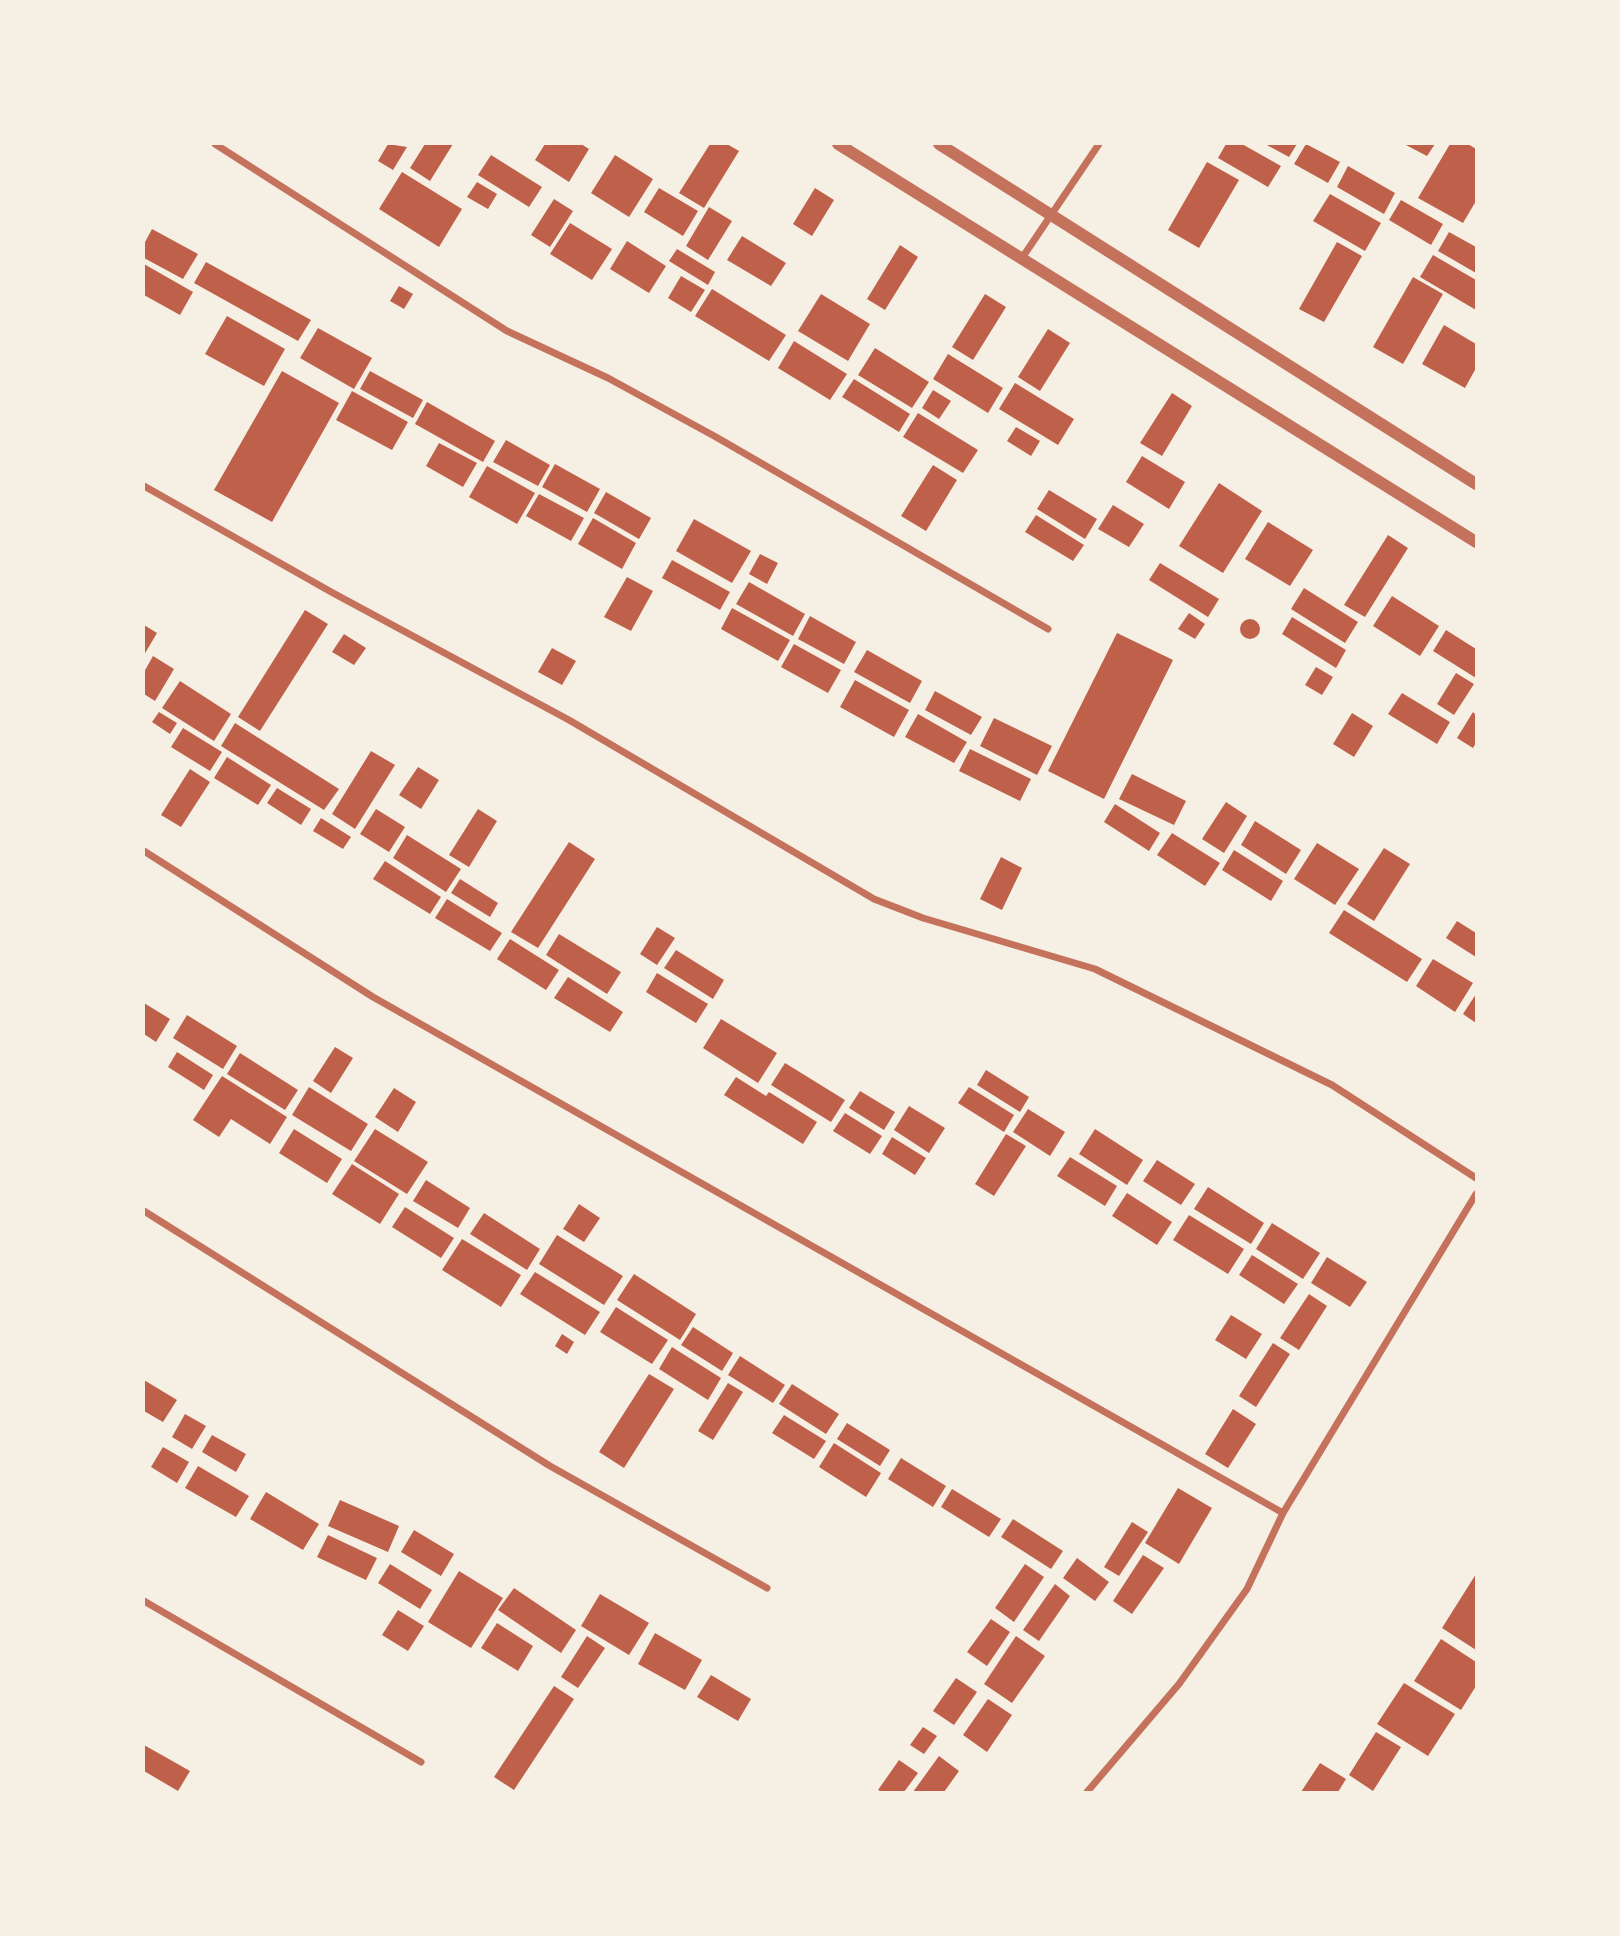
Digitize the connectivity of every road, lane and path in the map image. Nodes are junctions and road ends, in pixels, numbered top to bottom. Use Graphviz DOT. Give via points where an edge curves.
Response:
graph roads {
  1 [pos="215,144"];
  2 [pos="838,144"];
  3 [pos="939,144"];
  4 [pos="1099,144"];
  5 [pos="1054,215"];
  6 [pos="1022,258"];
  7 [pos="1476,484"];
  8 [pos="144,486"];
  9 [pos="1476,542"];
  10 [pos="1048,629"];
  11 [pos="144,851"];
  12 [pos="1476,1178"];
  13 [pos="1476,1194"];
  14 [pos="144,1210"];
  15 [pos="1283,1513"];
  16 [pos="767,1588"];
  17 [pos="144,1601"];
  18 [pos="421,1762"];
  19 [pos="1087,1793"];
  1 -- 10 [label="street" via="506,331 608,378 704,430"];
  2 -- 6 [label="street"];
  3 -- 5 [label="street"];
  4 -- 5 [label="street"];
  5 -- 6 [label="street"];
  5 -- 7 [label="street"];
  6 -- 9 [label="street"];
  8 -- 12 [label="street" via="569,720 874,899 1095,969 1332,1085"];
  11 -- 15 [label="street" via="373,997"];
  13 -- 15 [label="street"];
  14 -- 16 [label="street" via="550,1466"];
  15 -- 19 [label="street" via="1247,1589 1179,1684"];
  17 -- 18 [label="street"];
}
